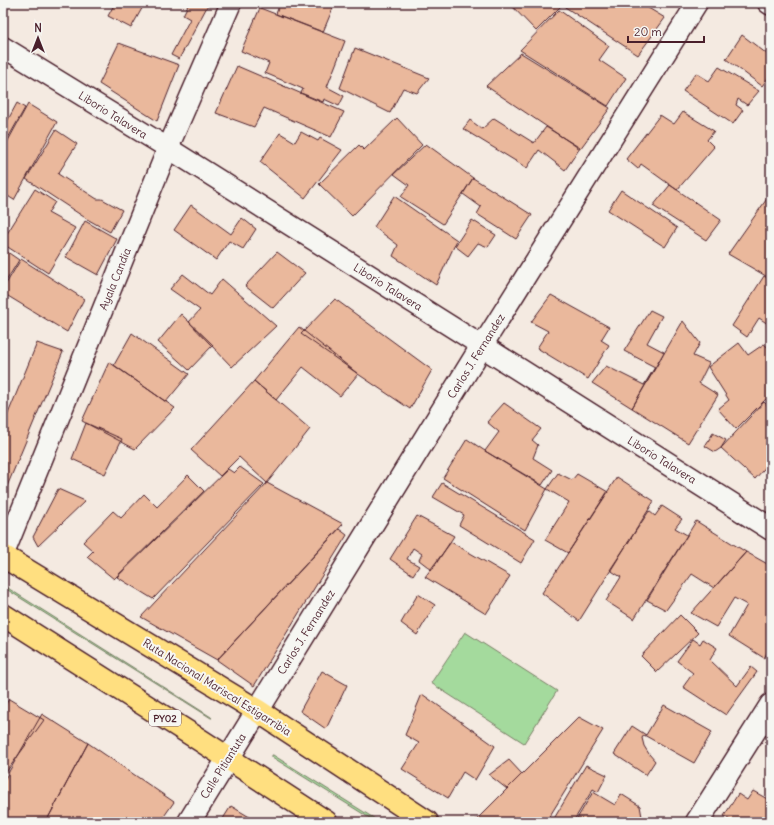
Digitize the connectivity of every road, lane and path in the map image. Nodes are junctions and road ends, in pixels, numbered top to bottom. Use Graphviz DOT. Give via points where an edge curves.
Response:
graph roads {
  1 [pos="231,3"];
  2 [pos="697,3"];
  3 [pos="768,3"];
  4 [pos="771,5"];
  5 [pos="3,47"];
  6 [pos="168,148"];
  7 [pos="482,346"];
  8 [pos="771,529"];
  9 [pos="3,556"];
  10 [pos="3,615"];
  11 [pos="771,705"];
  12 [pos="258,711"];
  13 [pos="228,758"];
  14 [pos="189,822"];
  15 [pos="326,822"];
  16 [pos="427,822"];
  17 [pos="696,822"];
  1 -- 6 [label="street, Ayala Candia"];
  2 -- 7 [label="street, Carlos J. Fernandez"];
  3 -- 4 [label="street"];
  5 -- 6 [label="street, Liborio Talavera"];
  6 -- 7 [label="street, Liborio Talavera"];
  6 -- 9 [label="street, Ayala Candia"];
  7 -- 8 [label="street, Liborio Talavera"];
  7 -- 12 [label="street, Carlos J. Fernandez"];
  9 -- 12 [label="highway, Ruta Nacional Mariscal Estigarribia"];
  10 -- 13 [label="highway, PY02"];
  11 -- 17 [label="street"];
  12 -- 13 [label="street, Calle Pitiantuta"];
  12 -- 16 [label="highway, Ruta Nacional Mariscal Estigarribia"];
  13 -- 14 [label="street, Calle Pitiantuta"];
  13 -- 15 [label="highway, PY02"];
}
